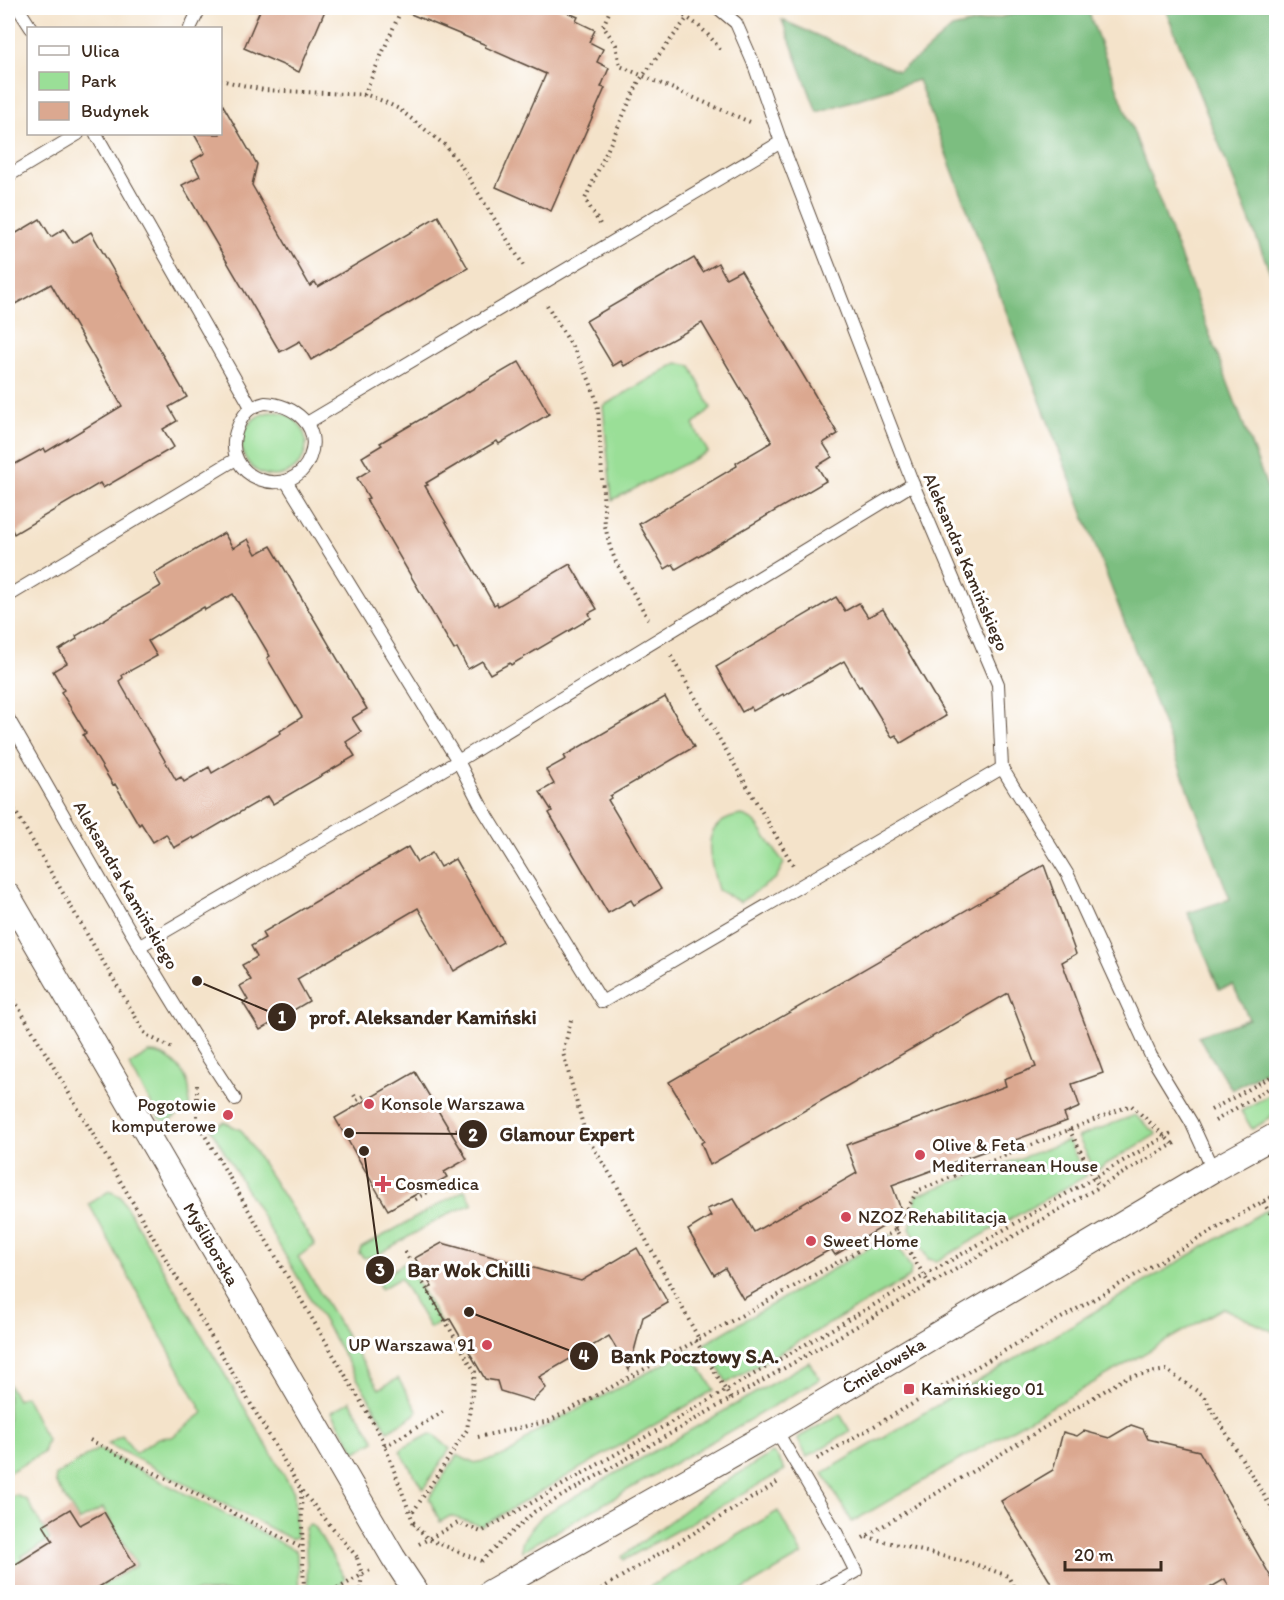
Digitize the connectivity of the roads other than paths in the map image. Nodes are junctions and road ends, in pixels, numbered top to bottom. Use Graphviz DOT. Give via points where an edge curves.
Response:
graph roads {
  1 [pos="18,8"];
  2 [pos="200,8"];
  3 [pos="718,8"];
  4 [pos="30,27"];
  5 [pos="190,27"];
  6 [pos="76,135"];
  7 [pos="97,135"];
  8 [pos="781,142"];
  9 [pos="8,176"];
  10 [pos="251,407"];
  11 [pos="307,423"];
  12 [pos="236,459"];
  13 [pos="286,481"];
  14 [pos="913,484"];
  15 [pos="8,596"];
  16 [pos="8,718"];
  17 [pos="458,760"];
  18 [pos="1002,768"];
  19 [pos="8,895"];
  20 [pos="141,946"];
  21 [pos="235,1099"];
  22 [pos="1276,1135"];
  23 [pos="1213,1170"];
  24 [pos="776,1430"];
  25 [pos="416,1593"];
  26 [pos="490,1593"];
  27 [pos="819,1593"];
  1 -- 4 [label="lane"];
  2 -- 5 [label="lane"];
  3 -- 8 [label="lane, Aleksandra Kamińskiego" via="736,23"];
  6 -- 9 [label="lane"];
  7 -- 10 [label="lane"];
  8 -- 11 [label="lane"];
  8 -- 14 [label="lane, Aleksandra Kamińskiego"];
  10 -- 11 [label="lane" via="278,404"];
  10 -- 12 [label="lane" via="234,437"];
  11 -- 13 [label="lane" via="311,455 297,475"];
  12 -- 13 [label="lane" via="258,480"];
  12 -- 15 [label="lane"];
  13 -- 17 [label="lane"];
  14 -- 17 [label="lane"];
  14 -- 18 [label="lane, Aleksandra Kamińskiego" via="998,684"];
  16 -- 20 [label="lane, Aleksandra Kamińskiego"];
  17 -- 18 [label="lane" via="480,804 602,1002"];
  17 -- 20 [label="lane"];
  18 -- 23 [label="lane, Aleksandra Kamińskiego" via="1068,875 1152,1056"];
  19 -- 25 [label="street, Myśliborska"];
  20 -- 21 [label="lane, Aleksandra Kamińskiego"];
  22 -- 23 [label="street, Ćmielowska"];
  23 -- 24 [label="street, Ćmielowska"];
  24 -- 26 [label="street, Ćmielowska"];
  24 -- 27 [label="lane" via="856,1572"];
}
